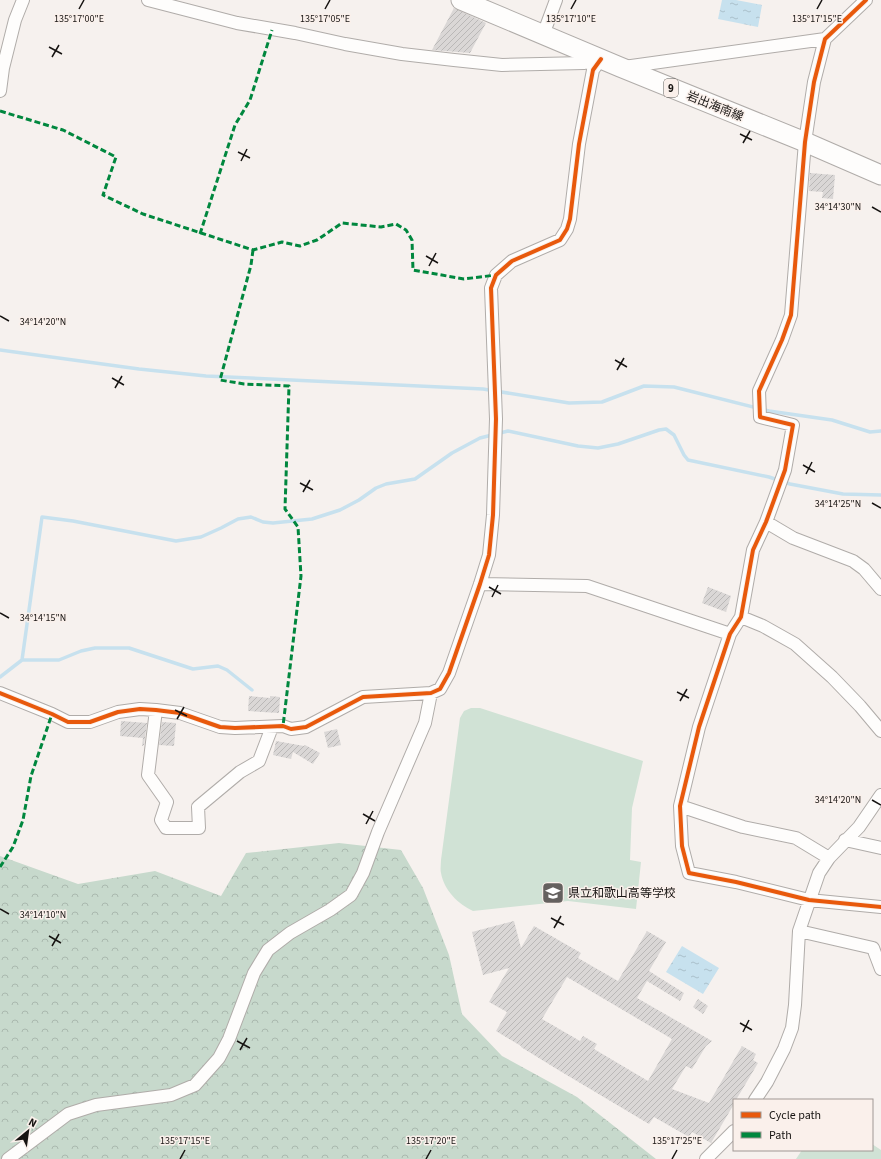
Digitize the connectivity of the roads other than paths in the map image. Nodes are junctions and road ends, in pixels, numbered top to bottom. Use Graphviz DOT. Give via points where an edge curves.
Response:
graph roads {
  1 [pos="23,0"];
  2 [pos="148,0"];
  3 [pos="461,0"];
  4 [pos="556,0"];
  5 [pos="866,0"];
  6 [pos="543,35"];
  7 [pos="825,39"];
  8 [pos="600,59"];
  9 [pos="620,67"];
  10 [pos="0,91"];
  11 [pos="805,142"];
  12 [pos="881,174"];
  13 [pos="766,522"];
  14 [pos="480,584"];
  15 [pos="881,589"];
  16 [pos="741,617"];
  17 [pos="730,634"];
  18 [pos="431,693"];
  19 [pos="0,694"];
  20 [pos="156,710"];
  21 [pos="272,727"];
  22 [pos="881,731"];
  23 [pos="881,795"];
  24 [pos="680,806"];
  25 [pos="845,840"];
  26 [pos="881,848"];
  27 [pos="829,858"];
  28 [pos="809,900"];
  29 [pos="881,908"];
  30 [pos="798,931"];
  31 [pos="881,969"];
  32 [pos="756,1099"];
  33 [pos="733,1132"];
  34 [pos="8,1159"];
  35 [pos="706,1159"];
  1 -- 10 [label="street" via="15,20"];
  2 -- 8 [label="street" via="237,23 402,54 502,65 584,63"];
  3 -- 6 [label="main road, 岩出海南線 / 9"];
  4 -- 6 [label="street"];
  5 -- 7 [label="street"];
  6 -- 8 [label="main road, 岩出海南線 / 9"];
  7 -- 9 [label="street"];
  7 -- 11 [label="street" via="814,82"];
  8 -- 9 [label="main road, 岩出海南線 / 9"];
  8 -- 14 [label="street" via="593,70 567,229 560,240 512,261 496,275 491,288 496,420 493,515 489,555"];
  9 -- 11 [label="main road, 岩出海南線 / 9"];
  11 -- 12 [label="main road, 岩出海南線 / 9"];
  11 -- 13 [label="street" via="792,315 759,390 760,416 793,425 785,470"];
  13 -- 15 [label="street" via="793,538 853,561 864,569"];
  13 -- 16 [label="street" via="753,550"];
  14 -- 17 [label="street" via="587,586"];
  14 -- 18 [label="street" via="448,673 440,688"];
  16 -- 17 [label="street"];
  16 -- 22 [label="street" via="794,644 860,706"];
  17 -- 24 [label="street" via="699,727"];
  18 -- 21 [label="street" via="363,697 306,727"];
  18 -- 34 [label="street" via="424,723 363,873 351,895 290,933 268,950 254,973 229,1039 219,1058 195,1085 170,1095 96,1105 68,1114"];
  19 -- 20 [label="street" via="68,722 90,722 118,712"];
  20 -- 21 [label="street" via="180,713 220,727"];
  20 -- 21 [label="street" via="148,775 167,802 161,820 166,828 199,828 198,807 240,772 259,761"];
  23 -- 25 [label="street" via="859,826"];
  24 -- 27 [label="street" via="744,827 796,838"];
  24 -- 28 [label="street" via="682,846 689,873"];
  25 -- 26 [label="street"];
  25 -- 27 [label="street"];
  27 -- 28 [label="street" via="819,873"];
  28 -- 29 [label="street"];
  28 -- 30 [label="street"];
  30 -- 31 [label="street" via="873,948"];
  30 -- 32 [label="street" via="792,1028 784,1049"];
  33 -- 35 [label="street"];
}
